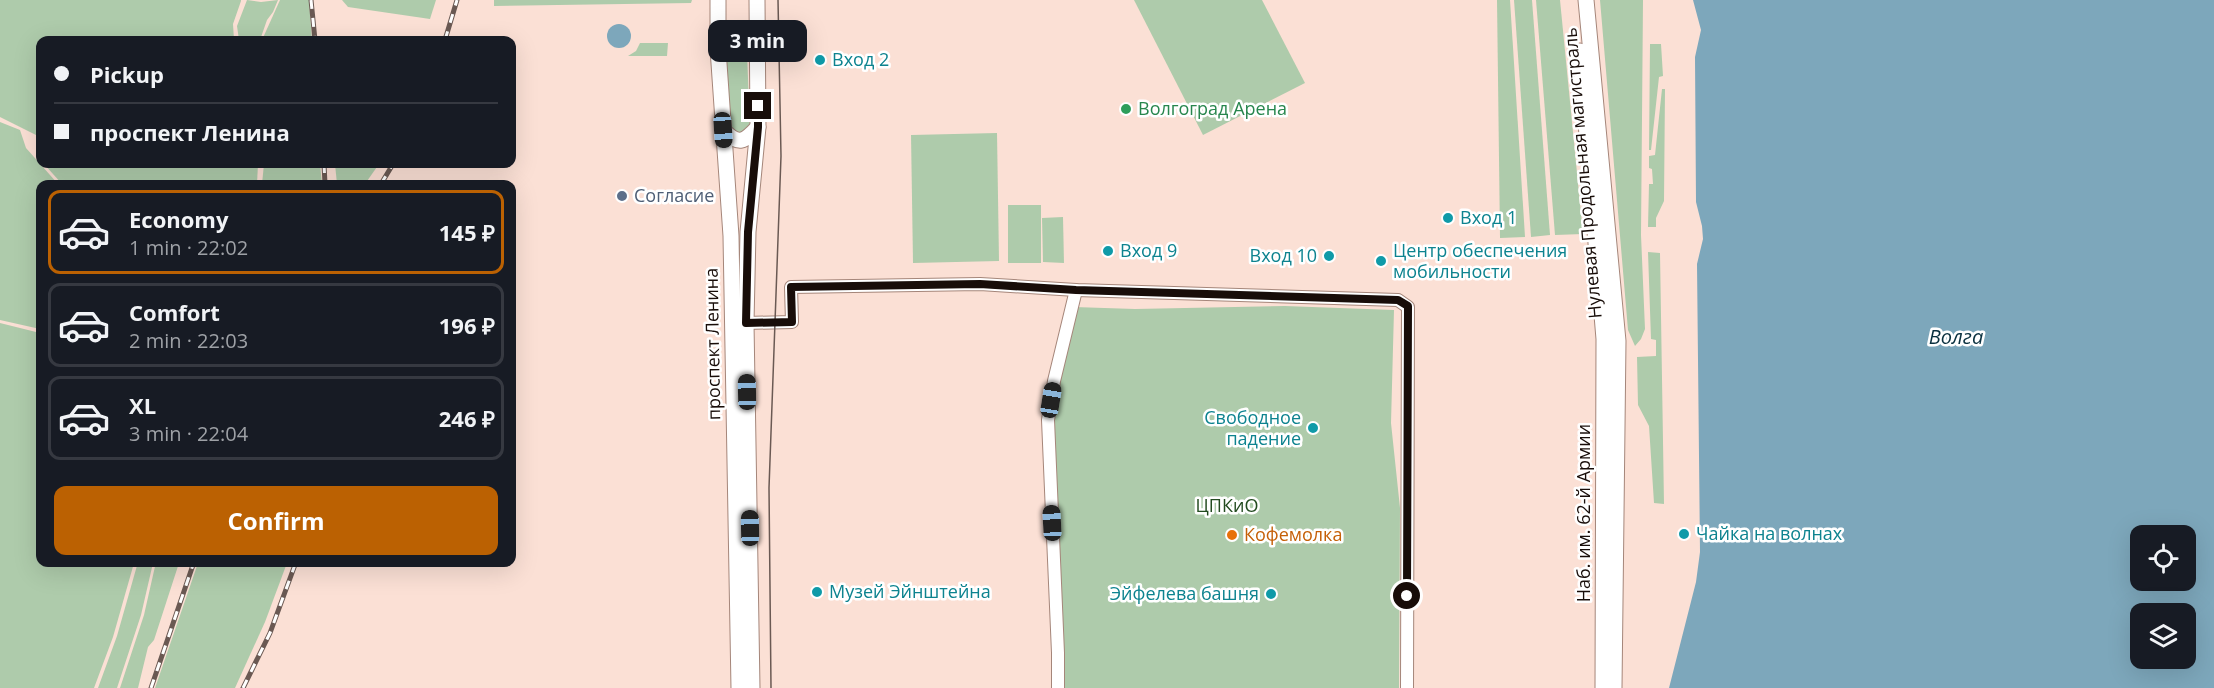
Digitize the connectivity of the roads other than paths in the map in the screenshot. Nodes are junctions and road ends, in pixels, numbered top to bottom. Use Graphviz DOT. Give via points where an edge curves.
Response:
graph roads {
  1 [pos="718,0"];
  2 [pos="757,0"];
  3 [pos="1576,0"];
  4 [pos="1586,0"];
  5 [pos="758,127"];
  6 [pos="723,130"];
  7 [pos="1076,290"];
  8 [pos="746,323"];
  9 [pos="1611,340"];
  10 [pos="739,688"];
  11 [pos="752,688"];
  12 [pos="1058,688"];
  13 [pos="1407,688"];
  14 [pos="1603,688"];
  15 [pos="1614,688"];
  1 -- 6 [label="main road, проспект Ленина"];
  2 -- 5 [label="main road, проспект Ленина"];
  3 -- 9 [label="main road, Нулевая Продольная магистраль"];
  4 -- 9 [label="main road, Нулевая Продольная магистраль"];
  5 -- 6 [label="main road" via="739,141"];
  5 -- 8 [label="main road, проспект Ленина" via="748,232"];
  6 -- 10 [label="main road, проспект Ленина" via="731,236"];
  7 -- 8 [label="street" via="980,284 791,287 792,322"];
  7 -- 12 [label="street" via="1047,420"];
  7 -- 13 [label="street" via="1398,300 1408,306"];
  8 -- 11 [label="main road, проспект Ленина"];
  9 -- 14 [label="main road, Наб. им. 62-й Армии"];
  9 -- 15 [label="main road, Наб. им. 62-й Армии"];
}
